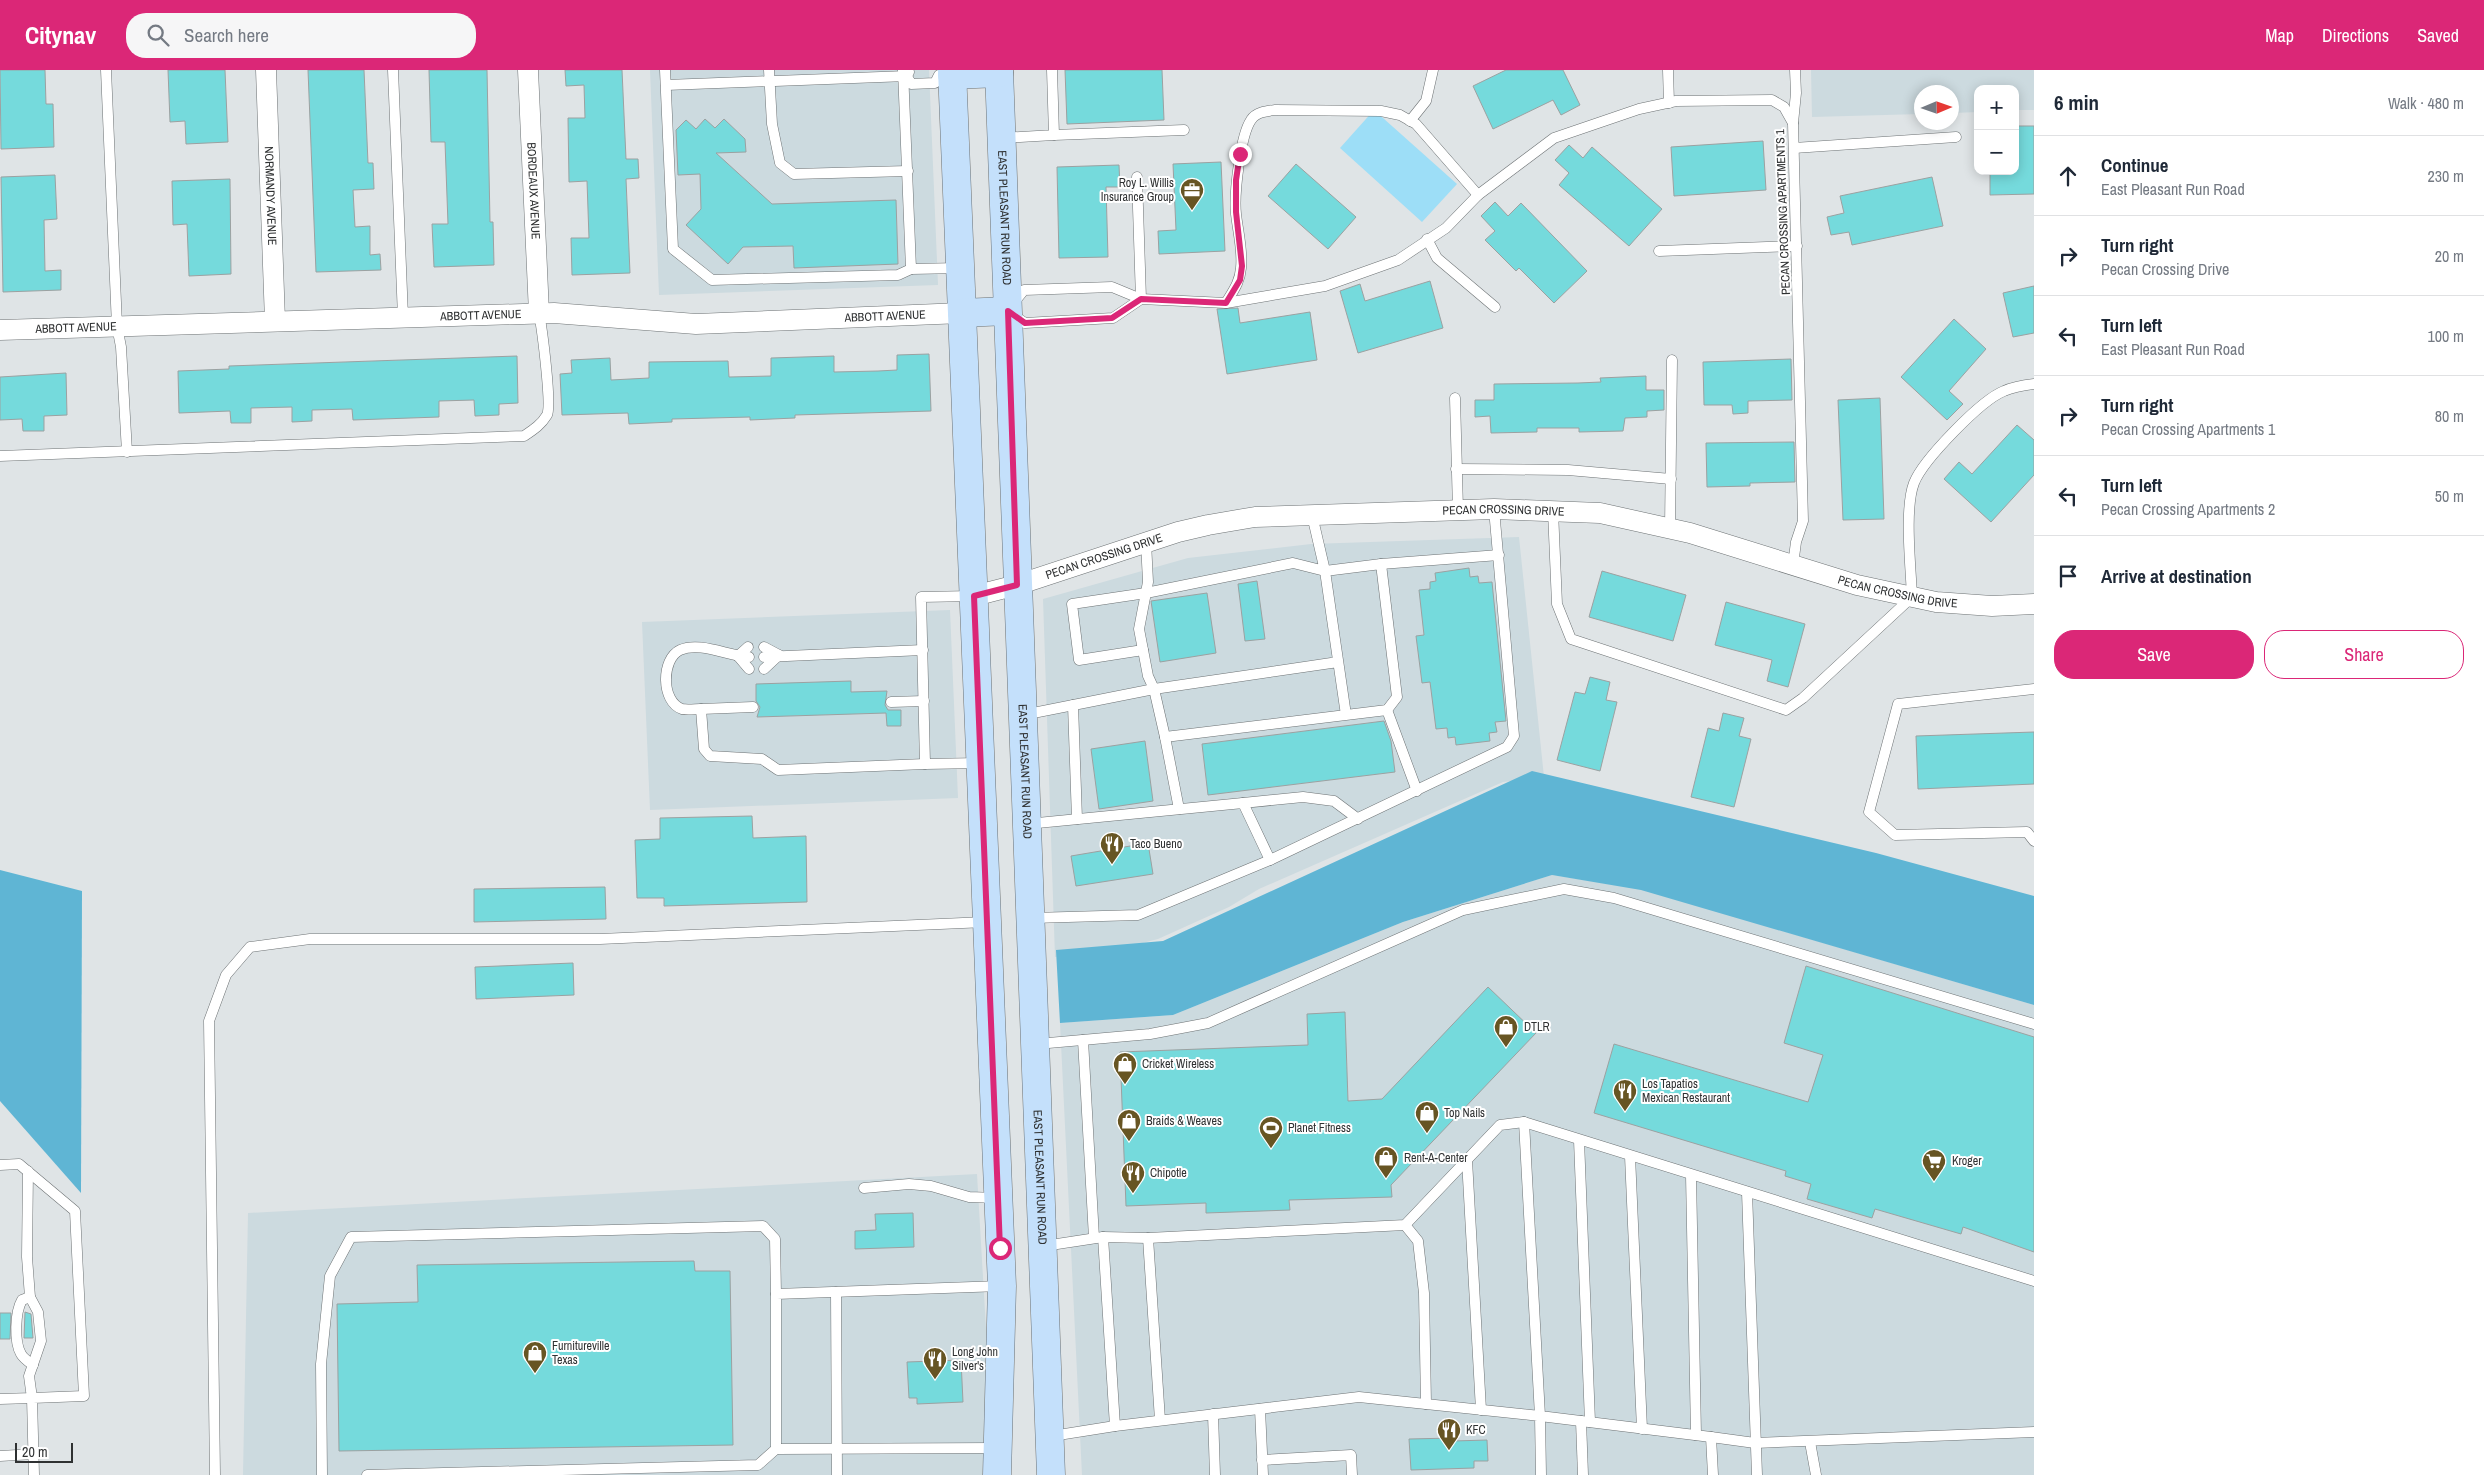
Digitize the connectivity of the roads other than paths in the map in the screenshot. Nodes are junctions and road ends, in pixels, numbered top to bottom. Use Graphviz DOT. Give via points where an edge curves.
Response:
graph roads {
  1 [pos="106,70"];
  2 [pos="266,70"];
  3 [pos="392,70"];
  4 [pos="528,70"];
  5 [pos="665,70"];
  6 [pos="768,70"];
  7 [pos="1052,70"];
  8 [pos="1433,70"];
  9 [pos="1668,70"];
  10 [pos="1795,70"];
  11 [pos="999,71"];
  12 [pos="906,73"];
  13 [pos="945,73"];
  14 [pos="769,81"];
  15 [pos="666,85"];
  16 [pos="1669,102"];
  17 [pos="1410,121"];
  18 [pos="1793,123"];
  19 [pos="1184,130"];
  20 [pos="1054,135"];
  21 [pos="1956,137"];
  22 [pos="1001,138"];
  23 [pos="1794,148"];
  24 [pos="908,172"];
  25 [pos="1137,177"];
  26 [pos="1478,195"];
  27 [pos="1428,239"];
  28 [pos="1797,246"];
  29 [pos="1659,251"];
  30 [pos="960,268"];
  31 [pos="911,270"];
  32 [pos="1141,299"];
  33 [pos="1226,303"];
  34 [pos="1495,307"];
  35 [pos="1008,311"];
  36 [pos="539,313"];
  37 [pos="962,313"];
  38 [pos="403,318"];
  39 [pos="275,321"];
  40 [pos="117,326"];
  41 [pos="0,330"];
  42 [pos="1672,360"];
  43 [pos="2034,384"];
  44 [pos="1454,398"];
  45 [pos="126,452"];
  46 [pos="0,456"];
  47 [pos="1456,469"];
  48 [pos="1671,479"];
  49 [pos="1494,509"];
  50 [pos="1458,510"];
  51 [pos="1553,511"];
  52 [pos="1312,515"];
  53 [pos="1670,528"];
  54 [pos="1146,542"];
  55 [pos="1499,554"];
  56 [pos="1380,564"];
  57 [pos="1793,565"];
  58 [pos="1325,571"];
  59 [pos="1017,585"];
  60 [pos="1146,593"];
  61 [pos="974,596"];
  62 [pos="1912,597"];
  63 [pos="2034,604"];
  64 [pos="923,650"];
  65 [pos="1143,650"];
  66 [pos="748,652"];
  67 [pos="764,652"];
  68 [pos="779,655"];
  69 [pos="738,656"];
  70 [pos="1338,662"];
  71 [pos="749,669"];
  72 [pos="764,669"];
  73 [pos="1154,689"];
  74 [pos="2034,689"];
  75 [pos="924,701"];
  76 [pos="891,702"];
  77 [pos="1072,705"];
  78 [pos="753,707"];
  79 [pos="702,709"];
  80 [pos="1387,710"];
  81 [pos="1346,715"];
  82 [pos="1022,716"];
  83 [pos="1166,737"];
  84 [pos="980,763"];
  85 [pos="925,764"];
  86 [pos="1417,791"];
  87 [pos="1242,803"];
  88 [pos="1179,809"];
  89 [pos="1076,819"];
  90 [pos="1358,819"];
  91 [pos="1026,824"];
  92 [pos="2034,841"];
  93 [pos="1270,860"];
  94 [pos="1030,918"];
  95 [pos="987,922"];
  96 [pos="2034,1024"];
  97 [pos="1083,1040"];
  98 [pos="1035,1044"];
  99 [pos="992,1046"];
  100 [pos="1524,1122"];
  101 [pos="1579,1140"];
  102 [pos="1630,1156"];
  103 [pos="1467,1160"];
  104 [pos="0,1165"];
  105 [pos="28,1171"];
  106 [pos="1691,1175"];
  107 [pos="864,1188"];
  108 [pos="1747,1192"];
  109 [pos="998,1198"];
  110 [pos="1406,1225"];
  111 [pos="1099,1238"];
  112 [pos="1148,1238"];
  113 [pos="1043,1246"];
  114 [pos="1000,1248"];
  115 [pos="2034,1281"];
  116 [pos="1002,1286"];
  117 [pos="836,1292"];
  118 [pos="776,1294"];
  119 [pos="30,1297"];
  120 [pos="33,1365"];
  121 [pos="32,1398"];
  122 [pos="0,1400"];
  123 [pos="1426,1404"];
  124 [pos="1260,1409"];
  125 [pos="1481,1410"];
  126 [pos="1213,1414"];
  127 [pos="1540,1416"];
  128 [pos="1160,1420"];
  129 [pos="1585,1422"];
  130 [pos="1115,1426"];
  131 [pos="1642,1429"];
  132 [pos="2034,1432"];
  133 [pos="1696,1435"];
  134 [pos="1048,1437"];
  135 [pos="1711,1437"];
  136 [pos="1810,1442"];
  137 [pos="1756,1443"];
  138 [pos="998,1448"];
  139 [pos="776,1449"];
  140 [pos="836,1449"];
  141 [pos="34,1454"];
  142 [pos="0,1456"];
  143 [pos="1262,1460"];
  144 [pos="719,1470"];
  145 [pos="34,1475"];
  146 [pos="215,1475"];
  147 [pos="322,1475"];
  148 [pos="367,1475"];
  149 [pos="400,1475"];
  150 [pos="837,1475"];
  151 [pos="997,1475"];
  152 [pos="1051,1475"];
  153 [pos="1215,1475"];
  154 [pos="1263,1475"];
  155 [pos="1352,1475"];
  156 [pos="1541,1475"];
  157 [pos="1583,1475"];
  158 [pos="1713,1475"];
  159 [pos="1757,1475"];
  160 [pos="1816,1475"];
  1 -- 40 [label="lane"];
  2 -- 39 [label="street, NORMANDY AVENUE"];
  3 -- 38 [label="lane"];
  4 -- 36 [label="street, BORDEAUX AVENUE"];
  5 -- 15 [label="lane"];
  6 -- 14 [label="lane"];
  7 -- 20 [label="lane"];
  8 -- 17 [label="lane" via="1426,100"];
  9 -- 16 [label="lane"];
  10 -- 18 [label="lane"];
  11 -- 13 [label="main road"];
  11 -- 22 [label="main road, EAST PLEASANT RUN ROAD"];
  12 -- 13 [label="lane" via="912,84 935,83"];
  12 -- 14 [label="lane"];
  12 -- 24 [label="lane"];
  13 -- 30 [label="main road"];
  14 -- 15 [label="lane"];
  14 -- 24 [label="lane" via="772,124 780,163 794,174"];
  15 -- 31 [label="lane" via="673,248 712,280 898,275"];
  16 -- 18 [label="lane, PECAN CROSSING APARTMENTS 1" via="1772,100 1784,107"];
  16 -- 26 [label="lane, PECAN CROSSING APARTMENTS 1" via="1554,138"];
  17 -- 26 [label="lane"];
  17 -- 33 [label="lane" via="1381,111 1275,110 1261,112 1251,120 1236,180 1242,266 1240,280"];
  18 -- 23 [label="lane, PECAN CROSSING APARTMENTS 1"];
  19 -- 20 [label="lane"];
  20 -- 22 [label="lane"];
  21 -- 23 [label="lane"];
  22 -- 35 [label="main road, EAST PLEASANT RUN ROAD"];
  23 -- 28 [label="lane, PECAN CROSSING APARTMENTS 1"];
  24 -- 31 [label="lane"];
  25 -- 32 [label="lane"];
  26 -- 27 [label="lane, PECAN CROSSING APARTMENTS 1" via="1446,228"];
  27 -- 33 [label="lane, PECAN CROSSING APARTMENTS 1" via="1398,260 1362,275 1325,286"];
  27 -- 34 [label="lane" via="1437,258"];
  28 -- 29 [label="lane"];
  28 -- 57 [label="lane, PECAN CROSSING APARTMENTS 1" via="1803,521"];
  30 -- 31 [label="lane"];
  30 -- 37 [label="main road"];
  32 -- 33 [label="lane, PECAN CROSSING APARTMENTS 1"];
  32 -- 35 [label="lane" via="1112,318 1025,323"];
  32 -- 35 [label="lane, PECAN CROSSING APARTMENTS 1" via="1112,286 1024,290"];
  35 -- 37 [label="main road"];
  35 -- 59 [label="main road, EAST PLEASANT RUN ROAD"];
  36 -- 37 [label="street, ABBOTT AVENUE" via="696,324"];
  36 -- 38 [label="street, ABBOTT AVENUE"];
  36 -- 45 [label="lane" via="548,413 539,426 524,436"];
  37 -- 61 [label="main road"];
  38 -- 39 [label="street, ABBOTT AVENUE"];
  39 -- 40 [label="street, ABBOTT AVENUE"];
  40 -- 41 [label="street, ABBOTT AVENUE"];
  40 -- 45 [label="lane"];
  42 -- 48 [label="lane"];
  43 -- 62 [label="lane" via="2004,391 1973,412 1914,482 1909,509"];
  44 -- 47 [label="lane"];
  45 -- 46 [label="lane"];
  47 -- 48 [label="lane" via="1568,470"];
  47 -- 50 [label="lane"];
  48 -- 53 [label="lane"];
  49 -- 50 [label="street, PECAN CROSSING DRIVE"];
  49 -- 51 [label="street, PECAN CROSSING DRIVE"];
  49 -- 55 [label="lane"];
  50 -- 52 [label="street, PECAN CROSSING DRIVE"];
  51 -- 53 [label="street, PECAN CROSSING DRIVE" via="1600,513"];
  51 -- 62 [label="lane" via="1557,604 1571,639 1786,710"];
  52 -- 54 [label="street, PECAN CROSSING DRIVE" via="1245,519"];
  52 -- 58 [label="lane"];
  53 -- 57 [label="street, PECAN CROSSING DRIVE"];
  54 -- 59 [label="street, PECAN CROSSING DRIVE"];
  54 -- 60 [label="lane"];
  55 -- 56 [label="lane"];
  55 -- 86 [label="lane" via="1514,736 1507,747"];
  56 -- 58 [label="lane"];
  56 -- 80 [label="lane" via="1397,697"];
  57 -- 62 [label="street, PECAN CROSSING DRIVE" via="1857,586"];
  58 -- 60 [label="lane" via="1293,563"];
  58 -- 70 [label="lane"];
  59 -- 61 [label="street, PECAN CROSSING DRIVE"];
  59 -- 82 [label="main road, EAST PLEASANT RUN ROAD"];
  60 -- 65 [label="lane" via="1139,629"];
  60 -- 65 [label="lane" via="1072,604 1079,660"];
  61 -- 64 [label="lane" via="922,597"];
  61 -- 84 [label="main road"];
  62 -- 63 [label="street, PECAN CROSSING DRIVE" via="1992,606"];
  64 -- 68 [label="lane"];
  64 -- 75 [label="lane"];
  65 -- 73 [label="lane"];
  66 -- 69 [label="lane"];
  67 -- 68 [label="lane"];
  68 -- 72 [label="lane"];
  69 -- 71 [label="lane"];
  69 -- 79 [label="lane" via="693,648 680,650 672,656 666,670 666,686 672,701 682,709"];
  70 -- 73 [label="lane"];
  70 -- 81 [label="lane"];
  73 -- 77 [label="lane"];
  73 -- 83 [label="lane"];
  74 -- 92 [label="lane" via="1898,704 1869,812 1895,835 2027,832"];
  75 -- 76 [label="lane"];
  75 -- 85 [label="lane"];
  77 -- 82 [label="lane"];
  77 -- 89 [label="lane"];
  78 -- 79 [label="lane"];
  79 -- 85 [label="lane" via="704,749 710,756 762,759 778,770"];
  80 -- 81 [label="lane"];
  80 -- 86 [label="lane"];
  81 -- 83 [label="lane"];
  82 -- 91 [label="main road, EAST PLEASANT RUN ROAD"];
  83 -- 88 [label="lane"];
  84 -- 85 [label="lane"];
  84 -- 95 [label="main road"];
  86 -- 90 [label="lane"];
  87 -- 88 [label="lane"];
  87 -- 90 [label="lane" via="1303,797 1334,801"];
  87 -- 93 [label="lane"];
  88 -- 89 [label="lane"];
  89 -- 91 [label="lane"];
  90 -- 93 [label="lane"];
  91 -- 94 [label="main road, EAST PLEASANT RUN ROAD"];
  93 -- 94 [label="lane" via="1138,915"];
  94 -- 95 [label="main road"];
  94 -- 98 [label="main road, EAST PLEASANT RUN ROAD"];
  95 -- 99 [label="main road"];
  95 -- 146 [label="lane" via="600,939 310,940 250,947 226,975 209,1021"];
  96 -- 97 [label="lane" via="1614,898 1564,890 1463,910 1208,1023 1150,1034"];
  97 -- 98 [label="lane"];
  97 -- 111 [label="lane"];
  98 -- 99 [label="main road"];
  98 -- 113 [label="main road, EAST PLEASANT RUN ROAD"];
  99 -- 109 [label="main road"];
  100 -- 101 [label="lane"];
  100 -- 103 [label="lane" via="1500,1125"];
  100 -- 127 [label="lane"];
  101 -- 102 [label="lane"];
  101 -- 129 [label="lane"];
  102 -- 106 [label="lane"];
  102 -- 131 [label="lane"];
  103 -- 110 [label="lane"];
  103 -- 125 [label="lane"];
  104 -- 105 [label="lane" via="19,1164"];
  105 -- 119 [label="lane"];
  105 -- 121 [label="lane" via="75,1211 84,1396"];
  106 -- 108 [label="lane"];
  106 -- 133 [label="lane"];
  107 -- 109 [label="lane" via="924,1185 969,1197"];
  108 -- 115 [label="lane"];
  108 -- 137 [label="lane"];
  109 -- 114 [label="main road"];
  110 -- 112 [label="lane"];
  110 -- 123 [label="lane" via="1418,1241 1424,1293"];
  111 -- 112 [label="lane"];
  111 -- 113 [label="lane"];
  111 -- 130 [label="lane"];
  112 -- 128 [label="lane"];
  113 -- 114 [label="main road"];
  113 -- 134 [label="main road, EAST PLEASANT RUN ROAD"];
  114 -- 116 [label="main road"];
  116 -- 117 [label="lane"];
  116 -- 138 [label="main road"];
  117 -- 118 [label="lane"];
  117 -- 140 [label="lane"];
  118 -- 139 [label="lane"];
  118 -- 147 [label="lane" via="775,1239 763,1226 351,1237 330,1276 320,1364"];
  119 -- 120 [label="lane" via="38,1312 41,1341"];
  119 -- 120 [label="lane" via="22,1300 18,1307 18,1346 22,1356"];
  120 -- 121 [label="lane" via="29,1376"];
  121 -- 122 [label="lane"];
  121 -- 141 [label="lane"];
  123 -- 124 [label="lane" via="1359,1397"];
  123 -- 125 [label="lane"];
  124 -- 126 [label="lane"];
  124 -- 143 [label="lane"];
  125 -- 127 [label="lane"];
  126 -- 128 [label="lane"];
  126 -- 153 [label="lane"];
  127 -- 129 [label="lane"];
  127 -- 156 [label="lane"];
  128 -- 130 [label="lane"];
  129 -- 131 [label="lane"];
  129 -- 157 [label="lane"];
  130 -- 134 [label="lane"];
  131 -- 133 [label="lane"];
  132 -- 136 [label="lane"];
  133 -- 135 [label="lane"];
  134 -- 152 [label="main road, EAST PLEASANT RUN ROAD"];
  135 -- 137 [label="lane"];
  135 -- 158 [label="lane"];
  136 -- 137 [label="lane"];
  136 -- 160 [label="lane"];
  137 -- 159 [label="lane"];
  138 -- 140 [label="lane"];
  138 -- 151 [label="main road"];
  139 -- 140 [label="lane"];
  139 -- 144 [label="lane" via="758,1464"];
  140 -- 150 [label="lane"];
  141 -- 142 [label="lane"];
  141 -- 145 [label="lane"];
  143 -- 154 [label="lane"];
  143 -- 155 [label="lane" via="1351,1455"];
  144 -- 149 [label="lane"];
  148 -- 149 [label="lane"];
}
